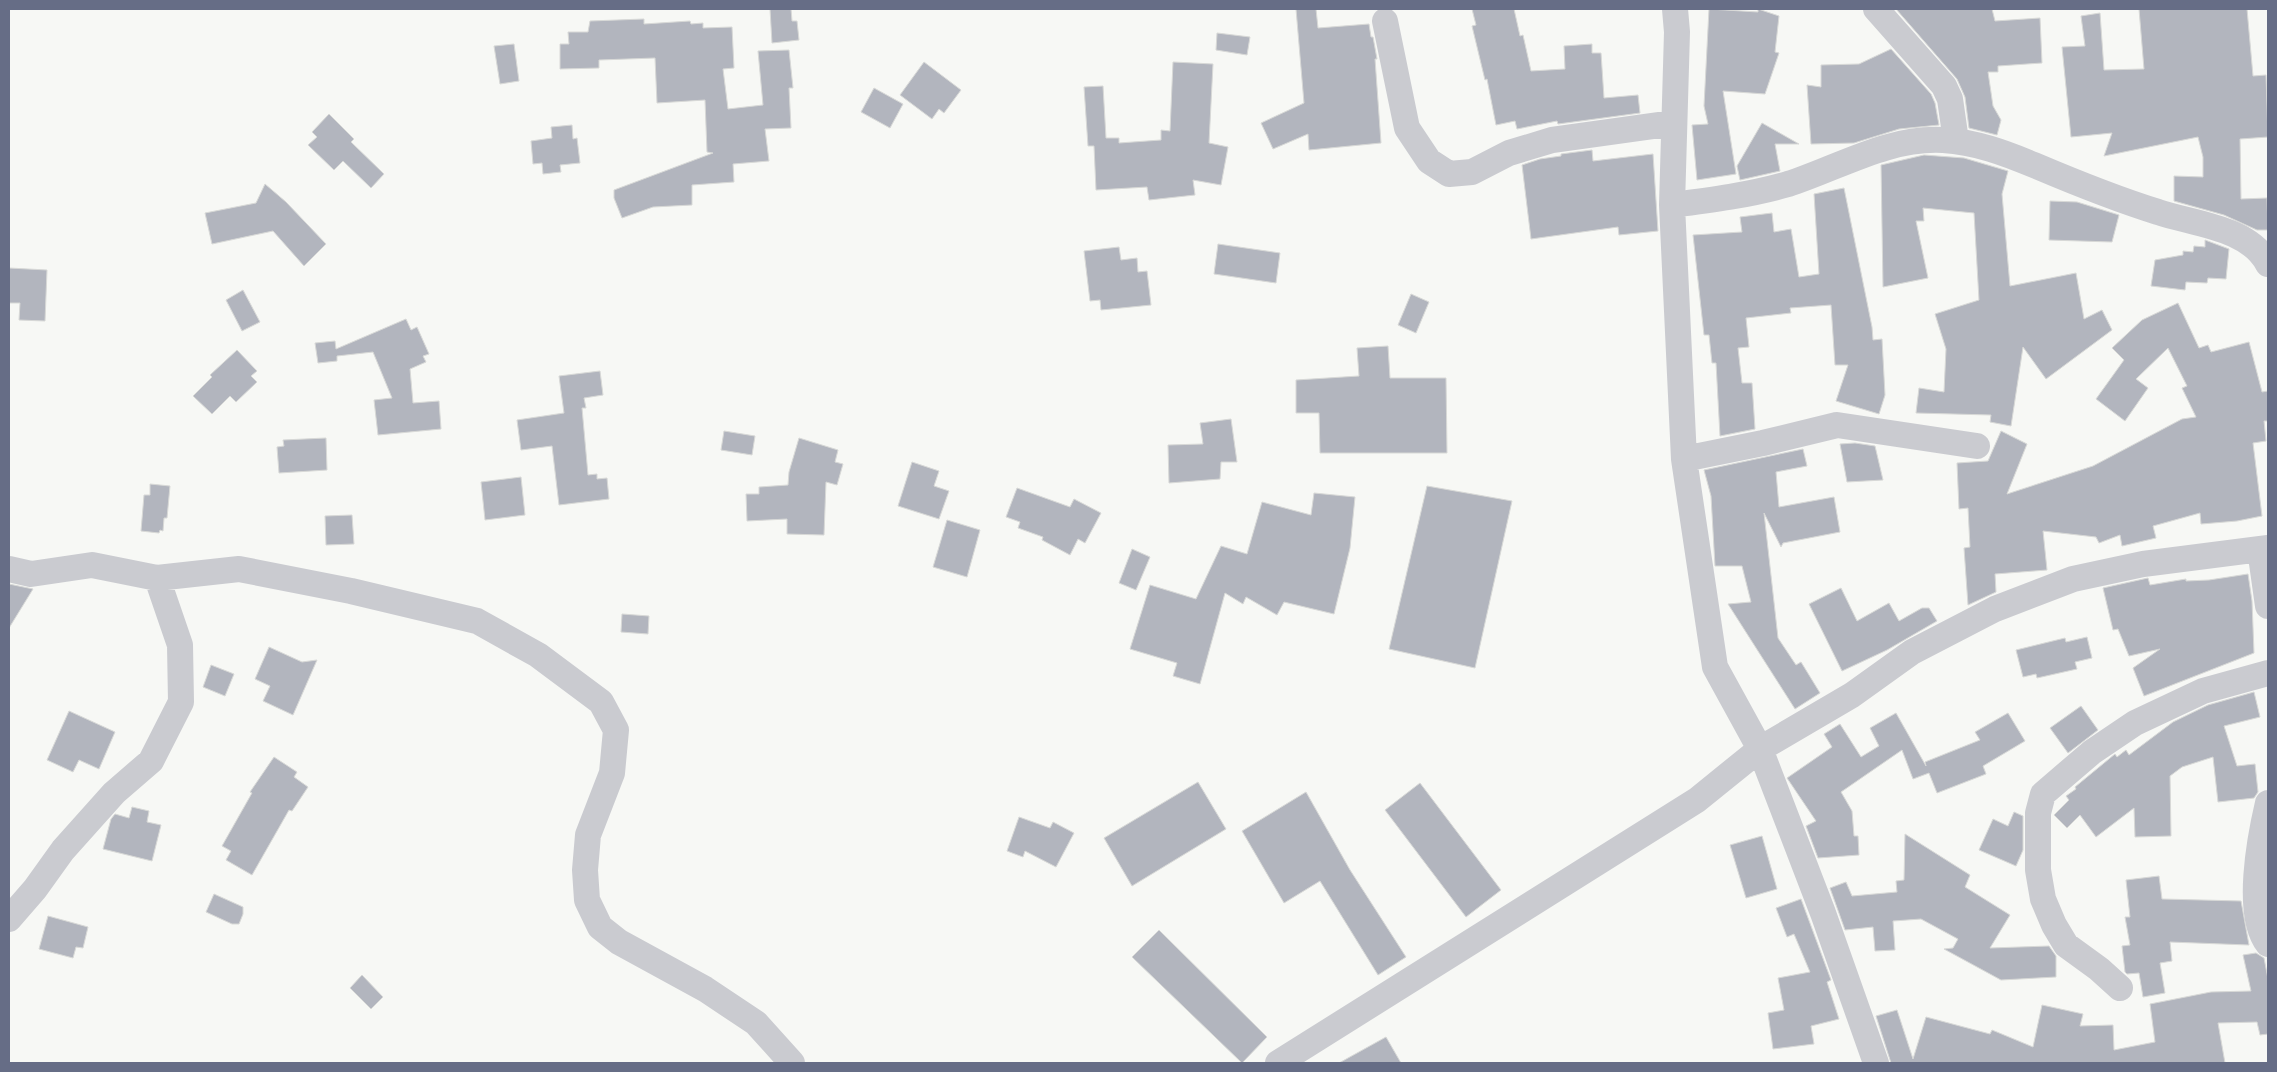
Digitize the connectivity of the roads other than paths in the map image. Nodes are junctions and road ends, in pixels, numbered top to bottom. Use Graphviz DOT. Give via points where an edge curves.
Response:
graph roads {
  1 [pos="1675,9"];
  2 [pos="1876,9"];
  3 [pos="1385,21"];
  4 [pos="1674,123"];
  5 [pos="1956,141"];
  6 [pos="1672,205"];
  7 [pos="2268,264"];
  8 [pos="1976,446"];
  9 [pos="1684,459"];
  10 [pos="2264,549"];
  11 [pos="9,569"];
  12 [pos="157,578"];
  13 [pos="2268,606"];
  14 [pos="2268,673"];
  15 [pos="1760,749"];
  16 [pos="2268,803"];
  17 [pos="9,920"];
  18 [pos="2268,944"];
  19 [pos="2120,988"];
  20 [pos="792,1063"];
  21 [pos="1278,1063"];
  22 [pos="1876,1063"];
  1 -- 4 [label="street"];
  2 -- 5 [label="street" via="1944,86 1950,98"];
  3 -- 4 [label="street" via="1406,128 1429,161 1449,174 1472,172 1509,152 1552,140"];
  4 -- 6 [label="street"];
  5 -- 6 [label="street" via="1895,146 1788,184 1731,197"];
  5 -- 7 [label="street" via="2002,151 2157,212 2234,234 2253,246"];
  6 -- 9 [label="street"];
  8 -- 9 [label="street" via="1838,425"];
  9 -- 15 [label="street" via="1714,667"];
  10 -- 13 [label="street"];
  10 -- 15 [label="street" via="2143,564 2081,577 1995,609 1912,652 1852,695"];
  11 -- 12 [label="street" via="31,574 92,565"];
  12 -- 17 [label="street" via="180,645 180,702 151,761 114,793 63,850"];
  12 -- 20 [label="street" via="239,569 477,621 538,655 601,702 616,730 612,773 588,835 585,870 587,900 600,927 619,942 706,989 756,1023"];
  14 -- 19 [label="street" via="2203,691 2135,723 2092,752 2043,794 2038,813 2038,870 2043,899 2066,945 2099,968"];
  15 -- 21 [label="street" via="1697,800"];
  15 -- 22 [label="street"];
  16 -- 18 [label="street" via="2262,829 2257,907 2259,924"];
}
